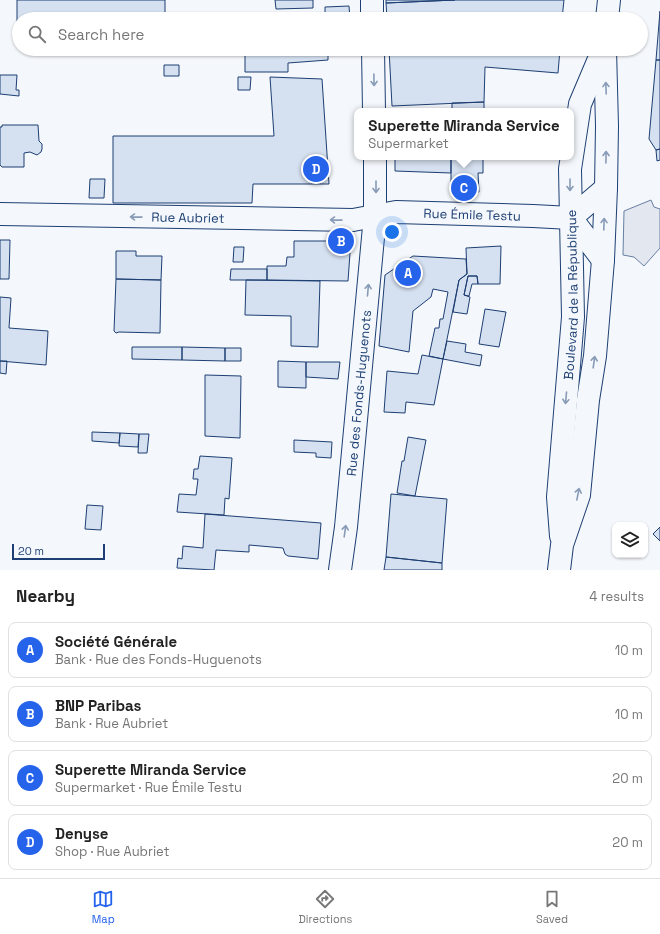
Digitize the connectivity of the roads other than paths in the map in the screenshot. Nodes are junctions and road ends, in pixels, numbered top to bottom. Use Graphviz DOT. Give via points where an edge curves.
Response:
graph roads {
  1 [pos="372,0"];
  2 [pos="609,0"];
  3 [pos="372,12"];
  4 [pos="608,12"];
  5 [pos="373,56"];
  6 [pos="601,56"];
  7 [pos="604,56"];
  8 [pos="374,108"];
  9 [pos="574,141"];
  10 [pos="375,160"];
  11 [pos="571,160"];
  12 [pos="606,188"];
  13 [pos="0,214"];
  14 [pos="375,216"];
  15 [pos="571,218"];
  16 [pos="603,260"];
  17 [pos="562,545"];
  18 [pos="340,570"];
  19 [pos="559,570"];
  1 -- 3 [label="street"];
  2 -- 4 [label="street"];
  5 -- 8 [label="street, one-way"];
  6 -- 9 [label="street, Boulevard de la République, one-way" via="580,104"];
  12 -- 7 [label="street, Boulevard de la République, one-way"];
  10 -- 14 [label="street, Rue des Fonds-Huguenots, one-way"];
  11 -- 15 [label="street, Boulevard de la République, one-way"];
  12 -- 15 [label="street"];
  16 -- 12 [label="street, Boulevard de la République, one-way"];
  14 -- 13 [label="street, Rue Aubriet, one-way" via="353,220"];
  14 -- 15 [label="street, Rue Émile Testu" via="396,212"];
  18 -- 14 [label="street, Rue des Fonds-Huguenots, one-way"];
  15 -- 16 [label="street"];
  15 -- 17 [label="street, Boulevard de la République, one-way" via="572,326 558,497"];
  17 -- 16 [label="street, Boulevard de la République, one-way" via="579,495"];
  17 -- 19 [label="street, Boulevard de la République"];
}
